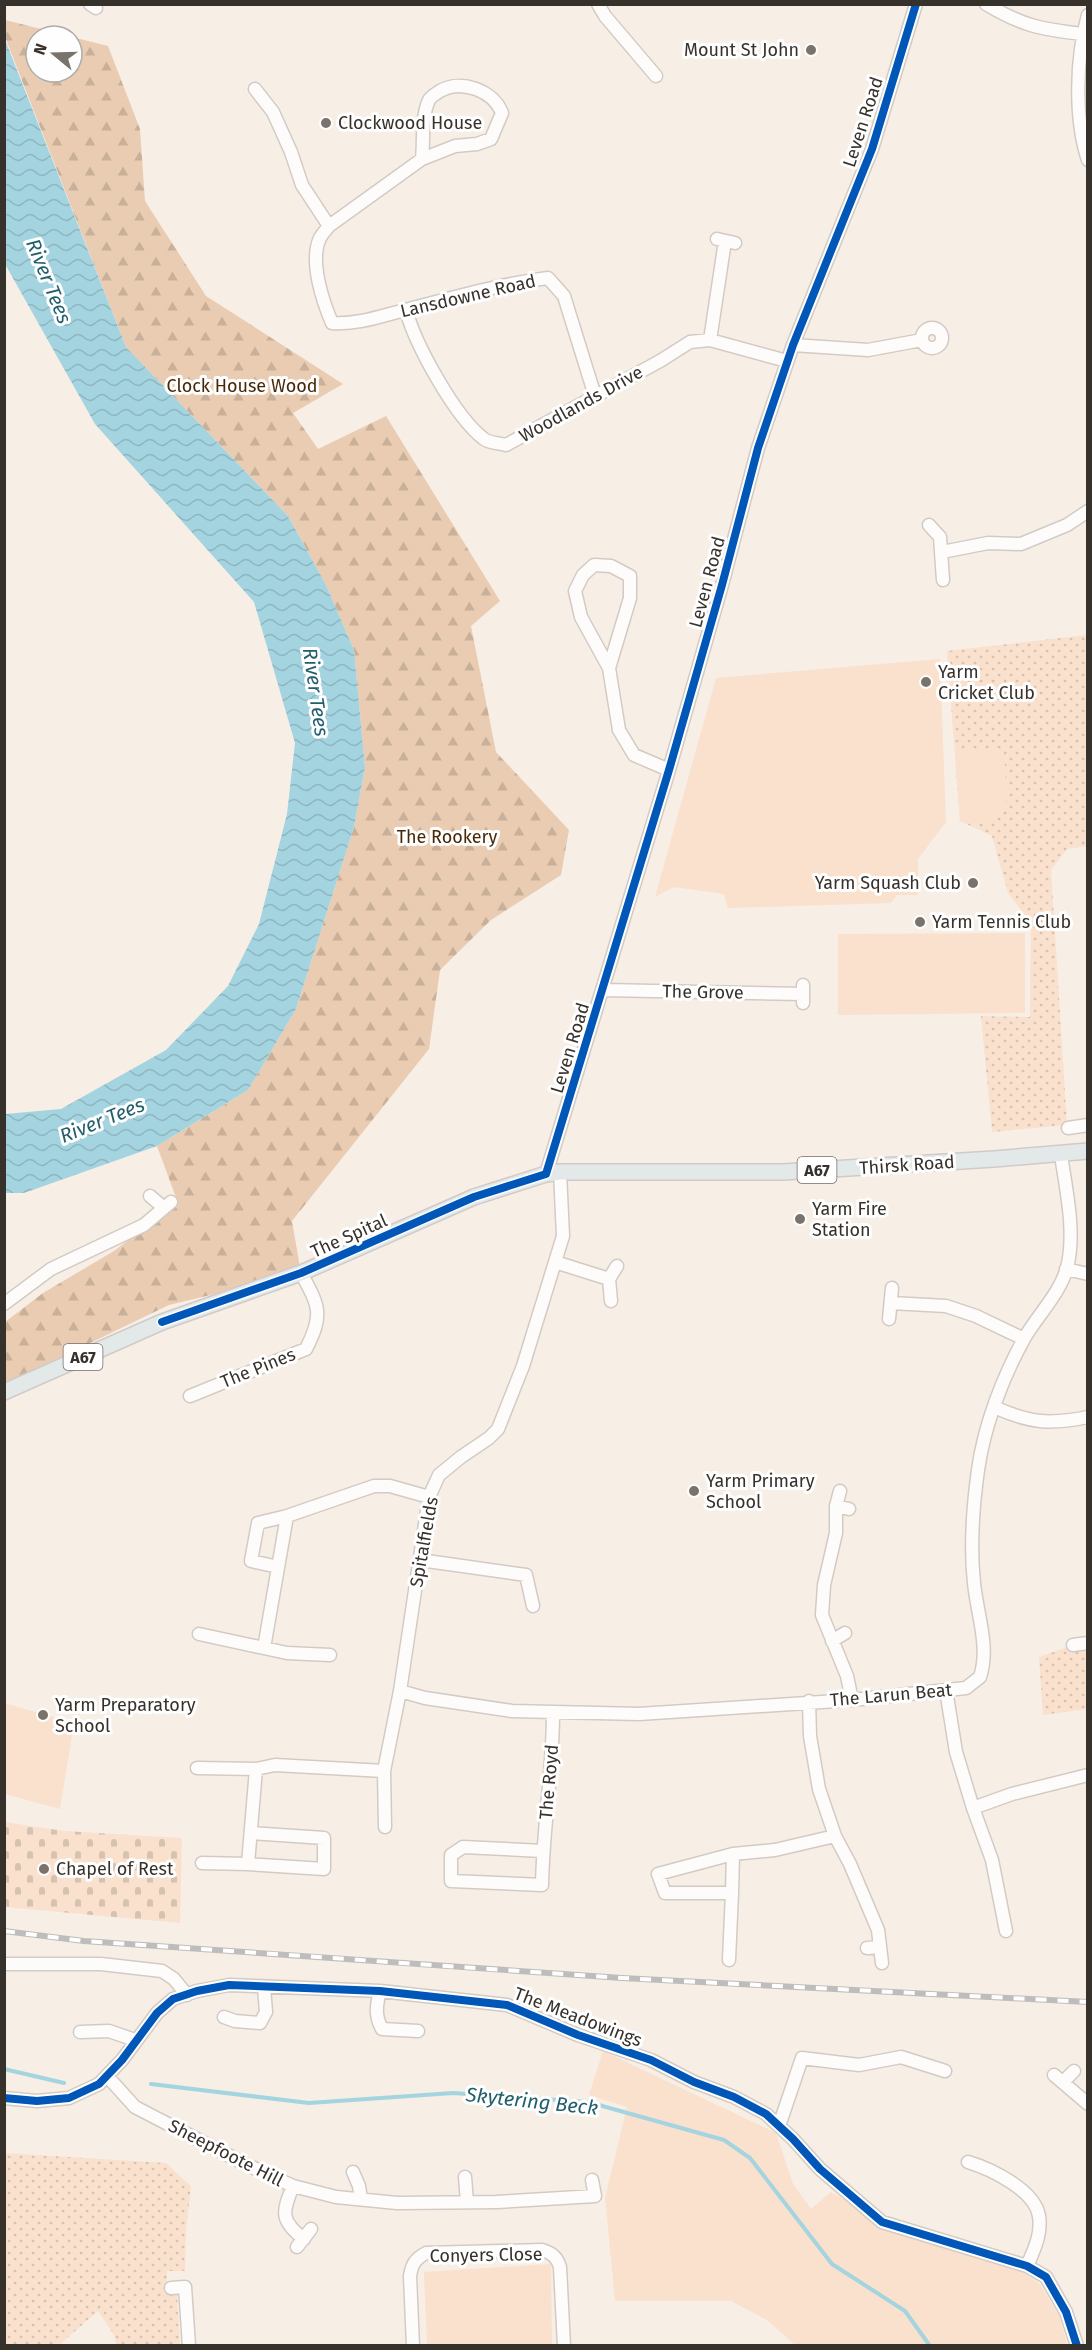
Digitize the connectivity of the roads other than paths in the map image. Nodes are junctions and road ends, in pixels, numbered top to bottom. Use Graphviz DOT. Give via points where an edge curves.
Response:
graph roads {
  1 [pos="598,4"];
  2 [pos="916,4"];
  3 [pos="986,4"];
  4 [pos="1088,15"];
  5 [pos="1082,34"];
  6 [pos="660,60"];
  7 [pos="255,95"];
  8 [pos="422,159"];
  9 [pos="1088,160"];
  10 [pos="329,226"];
  11 [pos="726,241"];
  12 [pos="406,310"];
  13 [pos="710,340"];
  14 [pos="922,340"];
  15 [pos="793,345"];
  16 [pos="787,361"];
  17 [pos="595,396"];
  18 [pos="1088,511"];
  19 [pos="929,525"];
  20 [pos="942,552"];
  21 [pos="943,580"];
  22 [pos="609,668"];
  23 [pos="669,770"];
  24 [pos="604,990"];
  25 [pos="803,994"];
  26 [pos="1088,1125"];
  27 [pos="1068,1128"];
  28 [pos="1088,1151"];
  29 [pos="1061,1155"];
  30 [pos="553,1173"];
  31 [pos="150,1196"];
  32 [pos="555,1262"];
  33 [pos="617,1266"];
  34 [pos="1066,1269"];
  35 [pos="301,1273"];
  36 [pos="1088,1274"];
  37 [pos="609,1279"];
  38 [pos="892,1288"];
  39 [pos="611,1301"];
  40 [pos="891,1303"];
  41 [pos="4,1304"];
  42 [pos="889,1319"];
  43 [pos="1024,1339"];
  44 [pos="194,1380"];
  45 [pos="4,1392"];
  46 [pos="994,1407"];
  47 [pos="1088,1417"];
  48 [pos="840,1491"];
  49 [pos="429,1497"];
  50 [pos="836,1506"];
  51 [pos="849,1509"];
  52 [pos="287,1516"];
  53 [pos="420,1560"];
  54 [pos="278,1567"];
  55 [pos="532,1606"];
  56 [pos="845,1633"];
  57 [pos="199,1634"];
  58 [pos="832,1641"];
  59 [pos="1088,1643"];
  60 [pos="1073,1645"];
  61 [pos="264,1648"];
  62 [pos="330,1655"];
  63 [pos="946,1690"];
  64 [pos="400,1691"];
  65 [pos="852,1700"];
  66 [pos="809,1701"];
  67 [pos="553,1713"];
  68 [pos="196,1767"];
  69 [pos="256,1769"];
  70 [pos="384,1771"];
  71 [pos="1088,1775"];
  72 [pos="973,1808"];
  73 [pos="385,1827"];
  74 [pos="251,1833"];
  75 [pos="835,1836"];
  76 [pos="543,1851"];
  77 [pos="733,1854"];
  78 [pos="202,1863"];
  79 [pos="248,1864"];
  80 [pos="732,1893"];
  81 [pos="1006,1931"];
  82 [pos="880,1947"];
  83 [pos="867,1948"];
  84 [pos="729,1960"];
  85 [pos="882,1963"];
  86 [pos="4,1964"];
  87 [pos="264,1987"];
  88 [pos="380,1991"];
  89 [pos="187,1995"];
  90 [pos="224,2017"];
  91 [pos="418,2031"];
  92 [pos="80,2032"];
  93 [pos="135,2040"];
  94 [pos="1074,2071"];
  95 [pos="945,2072"];
  96 [pos="107,2076"];
  97 [pos="4,2098"];
  98 [pos="1088,2104"];
  99 [pos="779,2126"];
  100 [pos="968,2162"];
  101 [pos="353,2172"];
  102 [pos="465,2177"];
  103 [pos="592,2180"];
  104 [pos="1011,2183"];
  105 [pos="293,2186"];
  106 [pos="361,2199"];
  107 [pos="1011,2199"];
  108 [pos="467,2202"];
  109 [pos="304,2238"];
  110 [pos="1028,2266"];
  111 [pos="171,2288"];
  112 [pos="189,2346"];
  113 [pos="413,2346"];
  114 [pos="564,2346"];
  115 [pos="1077,2346"];
  1 -- 6 [label="street" via="653,72"];
  2 -- 15 [label="street, Leven Road" via="872,149"];
  3 -- 5 [label="street" via="1014,21"];
  4 -- 5 [label="street"];
  5 -- 9 [label="street" via="1077,89"];
  7 -- 10 [label="street" via="273,112 302,185"];
  8 -- 8 [label="street" via="455,146 491,140 502,113 498,103 481,91 464,87 449,86 431,97 424,113"];
  8 -- 10 [label="street"];
  10 -- 12 [label="street, Lansdowne Road" via="320,239 317,260 322,299 332,323 379,318"];
  11 -- 13 [label="street"];
  12 -- 17 [label="street, Lansdowne Road" via="548,278 564,296"];
  12 -- 17 [label="street, Woodlands Drive" via="422,352 463,416 485,441 506,445"];
  13 -- 16 [label="street, Woodlands Drive"];
  13 -- 17 [label="street, Woodlands Drive" via="690,342"];
  14 -- 15 [label="street" via="868,350"];
  15 -- 16 [label="street, Leven Road"];
  16 -- 23 [label="street, Leven Road" via="758,448"];
  18 -- 20 [label="street" via="1067,525 1021,544 988,543"];
  19 -- 20 [label="street" via="940,537"];
  20 -- 21 [label="street"];
  22 -- 22 [label="street" via="581,617 575,591 594,565 611,566 630,576 630,598"];
  22 -- 23 [label="street" via="619,730 624,739 634,755"];
  23 -- 24 [label="street, Leven Road"];
  24 -- 25 [label="street, The Grove"];
  24 -- 30 [label="street, Leven Road"];
  26 -- 27 [label="street"];
  28 -- 29 [label="main road, Thirsk Road / A67"];
  29 -- 30 [label="main road, Thirsk Road / A67" via="783,1172"];
  29 -- 34 [label="street, The Larun Beat" via="1071,1247"];
  30 -- 32 [label="street, Spitalfields" via="563,1236"];
  30 -- 35 [label="main road, The Spital / A67" via="474,1197"];
  31 -- 41 [label="street" via="167,1205 144,1225 51,1269"];
  32 -- 37 [label="street"];
  32 -- 49 [label="street, Spitalfields" via="523,1366 498,1429 440,1475"];
  33 -- 37 [label="street"];
  34 -- 36 [label="street"];
  34 -- 43 [label="street, The Larun Beat"];
  35 -- 44 [label="street, The Pines" via="316,1300 319,1320 306,1349 195,1394"];
  35 -- 45 [label="main road, The Spital / A67" via="162,1322"];
  37 -- 39 [label="street"];
  38 -- 40 [label="street"];
  40 -- 42 [label="street"];
  40 -- 43 [label="street" via="946,1306"];
  43 -- 46 [label="street, The Larun Beat"];
  46 -- 47 [label="street" via="1023,1419 1059,1423"];
  46 -- 63 [label="street, The Larun Beat" via="978,1468 973,1524 973,1581 985,1651 983,1668 980,1677 966,1688"];
  48 -- 50 [label="street"];
  49 -- 52 [label="street" via="390,1486 374,1486"];
  49 -- 53 [label="street, Spitalfields"];
  50 -- 51 [label="street"];
  50 -- 58 [label="street" via="836,1533 824,1585 822,1615"];
  52 -- 54 [label="street"];
  52 -- 54 [label="street" via="258,1523 251,1561"];
  53 -- 55 [label="street" via="526,1575"];
  53 -- 64 [label="street, Spitalfields"];
  54 -- 61 [label="street"];
  56 -- 58 [label="street"];
  57 -- 61 [label="street"];
  58 -- 65 [label="street"];
  59 -- 60 [label="street"];
  61 -- 62 [label="street"];
  63 -- 65 [label="street, The Larun Beat"];
  63 -- 72 [label="street" via="956,1752"];
  64 -- 67 [label="street, The Larun Beat" via="512,1711"];
  64 -- 70 [label="street, Spitalfields"];
  65 -- 66 [label="street, The Larun Beat"];
  66 -- 67 [label="street, The Larun Beat" via="639,1714"];
  66 -- 75 [label="street" via="810,1737 819,1789"];
  67 -- 76 [label="street, The Royd"];
  68 -- 69 [label="street"];
  69 -- 70 [label="street" via="275,1765"];
  69 -- 74 [label="street"];
  70 -- 73 [label="street, Spitalfields"];
  71 -- 72 [label="street"];
  72 -- 81 [label="street" via="992,1860"];
  74 -- 79 [label="street"];
  74 -- 79 [label="street" via="324,1838 324,1869"];
  75 -- 77 [label="street" via="775,1850"];
  75 -- 82 [label="street" via="878,1930"];
  76 -- 76 [label="street, The Royd" via="542,1885 451,1881 451,1855 463,1847"];
  77 -- 80 [label="street"];
  77 -- 80 [label="street" via="658,1874 665,1893"];
  78 -- 79 [label="street"];
  80 -- 84 [label="street"];
  82 -- 83 [label="street"];
  82 -- 85 [label="street"];
  86 -- 89 [label="street" via="101,1964 162,1971"];
  87 -- 88 [label="street, The Meadowings"];
  87 -- 89 [label="street, The Meadowings" via="229,1985"];
  87 -- 90 [label="street" via="266,2013 260,2023"];
  88 -- 91 [label="street" via="376,2018 382,2029"];
  88 -- 99 [label="street, The Meadowings" via="507,2005 578,2036 651,2060 734,2097 766,2114"];
  89 -- 93 [label="street, The Meadowings" via="173,1999"];
  92 -- 93 [label="street" via="108,2031"];
  93 -- 96 [label="street, The Meadowings"];
  94 -- 98 [label="street" via="1058,2079"];
  95 -- 99 [label="street" via="901,2057 859,2065 802,2058"];
  96 -- 97 [label="street, The Meadowings" via="69,2098"];
  96 -- 105 [label="street, Sheepfoote Hill" via="135,2108"];
  99 -- 110 [label="street, The Meadowings" via="820,2169 882,2222"];
  100 -- 104 [label="street" via="1004,2176"];
  101 -- 106 [label="street"];
  102 -- 108 [label="street"];
  103 -- 108 [label="street, Sheepfoote Hill" via="595,2196"];
  104 -- 107 [label="street"];
  104 -- 110 [label="street" via="1033,2202 1039,2216 1038,2241"];
  105 -- 106 [label="street, Sheepfoote Hill"];
  105 -- 109 [label="street" via="284,2217 289,2228"];
  106 -- 108 [label="street, Sheepfoote Hill"];
  110 -- 115 [label="street, The Meadowings" via="1046,2277 1066,2312"];
  111 -- 112 [label="street" via="185,2287"];
  113 -- 114 [label="street, Conyers Close" via="410,2276 416,2258 426,2253 542,2250 558,2260 560,2268"];
}
